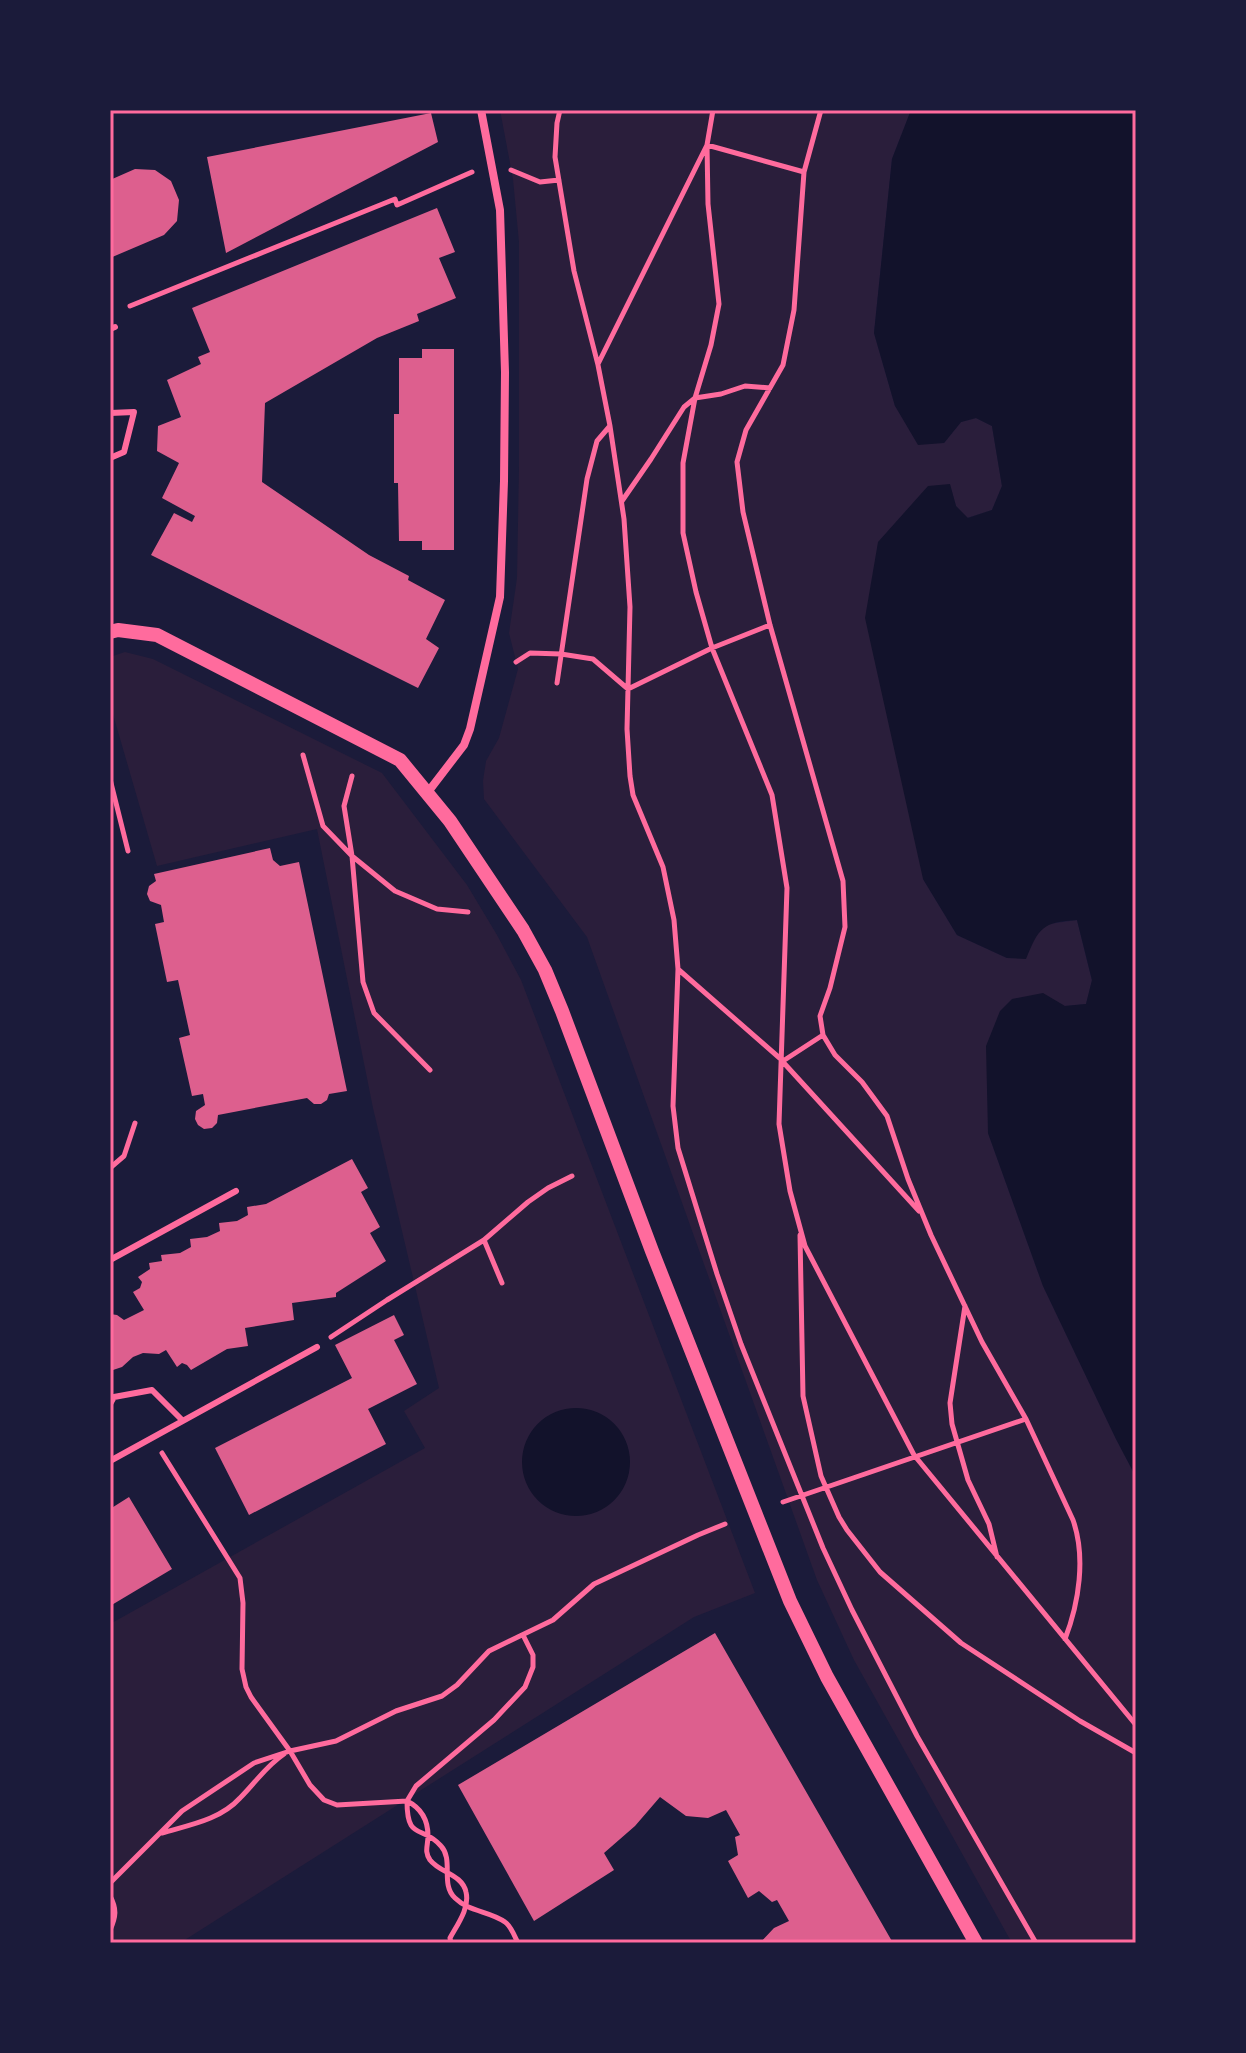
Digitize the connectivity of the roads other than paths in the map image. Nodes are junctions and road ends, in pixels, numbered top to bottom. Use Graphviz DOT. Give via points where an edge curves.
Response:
graph roads {
  1 [pos="481,110"];
  2 [pos="110,413"];
  3 [pos="110,458"];
  4 [pos="110,632"];
  5 [pos="428,792"];
  6 [pos="236,1191"];
  7 [pos="110,1260"];
  8 [pos="317,1347"];
  9 [pos="110,1404"];
  10 [pos="182,1420"];
  11 [pos="110,1461"];
  12 [pos="976,1943"];
  1 -- 5 [label="street" via="500,225 505,372 500,597 464,745"];
  2 -- 3 [label="lane" via="134,412 124,452"];
  4 -- 5 [label="street" via="157,635 180,646 400,760"];
  5 -- 12 [label="street" via="545,970 790,1601"];
  6 -- 7 [label="lane"];
  8 -- 10 [label="lane"];
  9 -- 10 [label="lane" via="114,1397 152,1390"];
  10 -- 11 [label="lane"];
}
